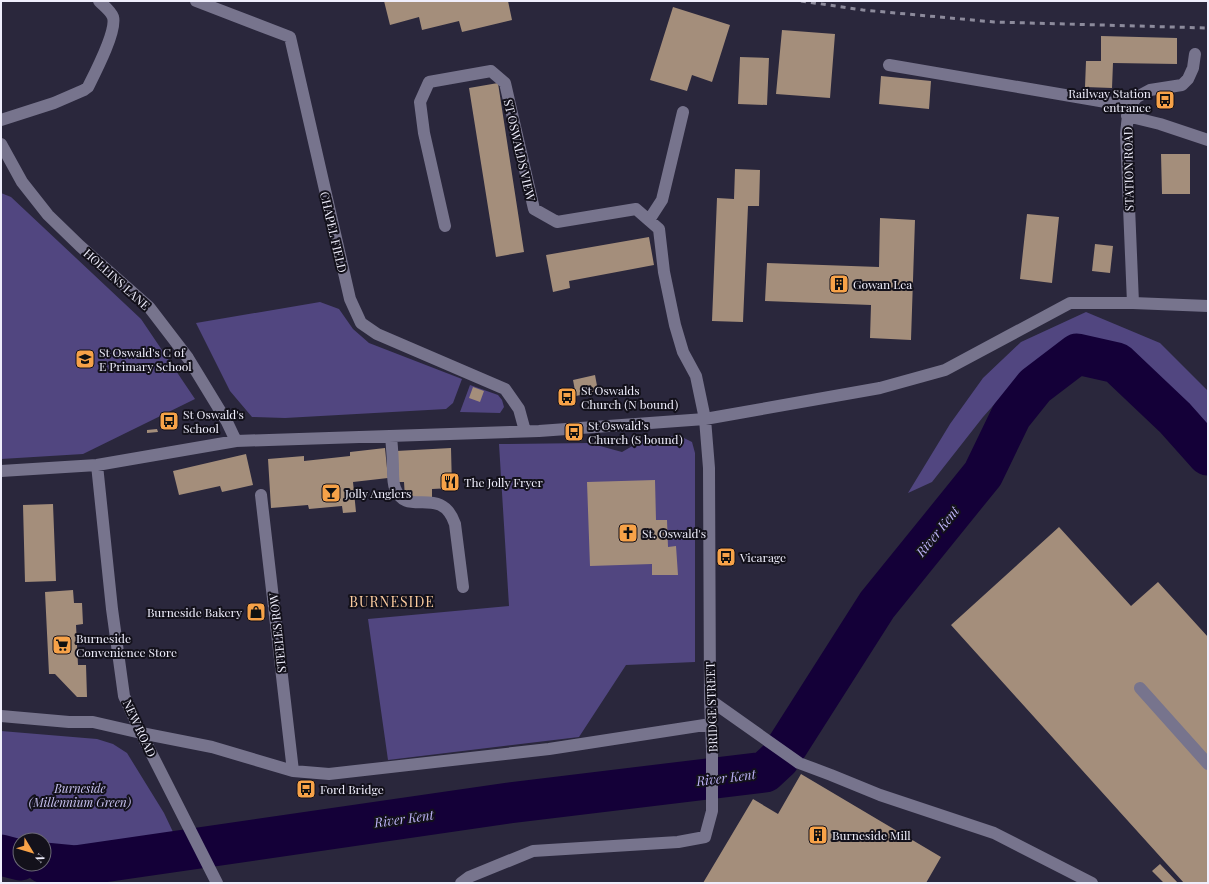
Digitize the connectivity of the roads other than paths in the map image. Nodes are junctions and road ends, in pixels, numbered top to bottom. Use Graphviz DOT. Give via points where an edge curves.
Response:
graph roads {
  1 [pos="99,1"];
  2 [pos="196,1"];
  3 [pos="1195,54"];
  4 [pos="889,65"];
  5 [pos="1128,111"];
  6 [pos="683,112"];
  7 [pos="1,120"];
  8 [pos="1208,140"];
  9 [pos="1,144"];
  10 [pos="649,220"];
  11 [pos="445,226"];
  12 [pos="1133,303"];
  13 [pos="1208,306"];
  14 [pos="705,419"];
  15 [pos="525,431"];
  16 [pos="391,436"];
  17 [pos="236,441"];
  18 [pos="97,465"];
  19 [pos="1,471"];
  20 [pos="261,495"];
  21 [pos="463,587"];
  22 [pos="1140,688"];
  23 [pos="710,700"];
  24 [pos="1,716"];
  25 [pos="711,724"];
  26 [pos="141,733"];
  27 [pos="1208,764"];
  28 [pos="293,771"];
  29 [pos="217,883"];
  30 [pos="461,883"];
  31 [pos="1092,883"];
  1 -- 7 [label="street" via="113,17 114,23 112,35 88,87 54,103"];
  2 -- 15 [label="street, CHAPEL FIELD" via="290,37 350,299 361,323 377,334 504,389 519,409"];
  3 -- 5 [label="street" via="1193,68 1182,85 1150,90 1137,97"];
  4 -- 5 [label="street"];
  5 -- 8 [label="street"];
  5 -- 12 [label="street, STATION ROAD" via="1126,134"];
  6 -- 10 [label="street" via="662,200"];
  9 -- 17 [label="street, HOLLINS LANE" via="22,182 48,215 150,307 188,358"];
  10 -- 11 [label="street, ST OSWALDS VIEW" via="636,209 557,222 534,209 505,83 491,71 429,82 420,102 424,133"];
  10 -- 14 [label="street, ST OSWALDS VIEW" via="659,229 664,272 675,325 683,352 696,376"];
  12 -- 13 [label="street"];
  12 -- 14 [label="street" via="1070,303 945,370 880,388"];
  14 -- 15 [label="street"];
  14 -- 23 [label="street, BRIDGE STREET" via="709,468"];
  15 -- 16 [label="street"];
  16 -- 17 [label="street"];
  16 -- 21 [label="street" via="394,486 399,495 408,502 434,502 441,505 452,517"];
  17 -- 18 [label="street"];
  18 -- 19 [label="street"];
  18 -- 26 [label="street, NEW ROAD" via="124,696"];
  20 -- 28 [label="street, STEELES ROW"];
  22 -- 27 [label="street"];
  23 -- 25 [label="street, BRIDGE STREET"];
  23 -- 31 [label="street" via="799,763 880,795 994,833"];
  24 -- 26 [label="street" via="93,722"];
  25 -- 28 [label="street" via="549,749 329,774"];
  25 -- 30 [label="street, BRIDGE STREET" via="712,811 706,837 678,842 533,851 469,877"];
  26 -- 28 [label="street" via="212,747"];
  26 -- 29 [label="street, NEW ROAD"];
}
